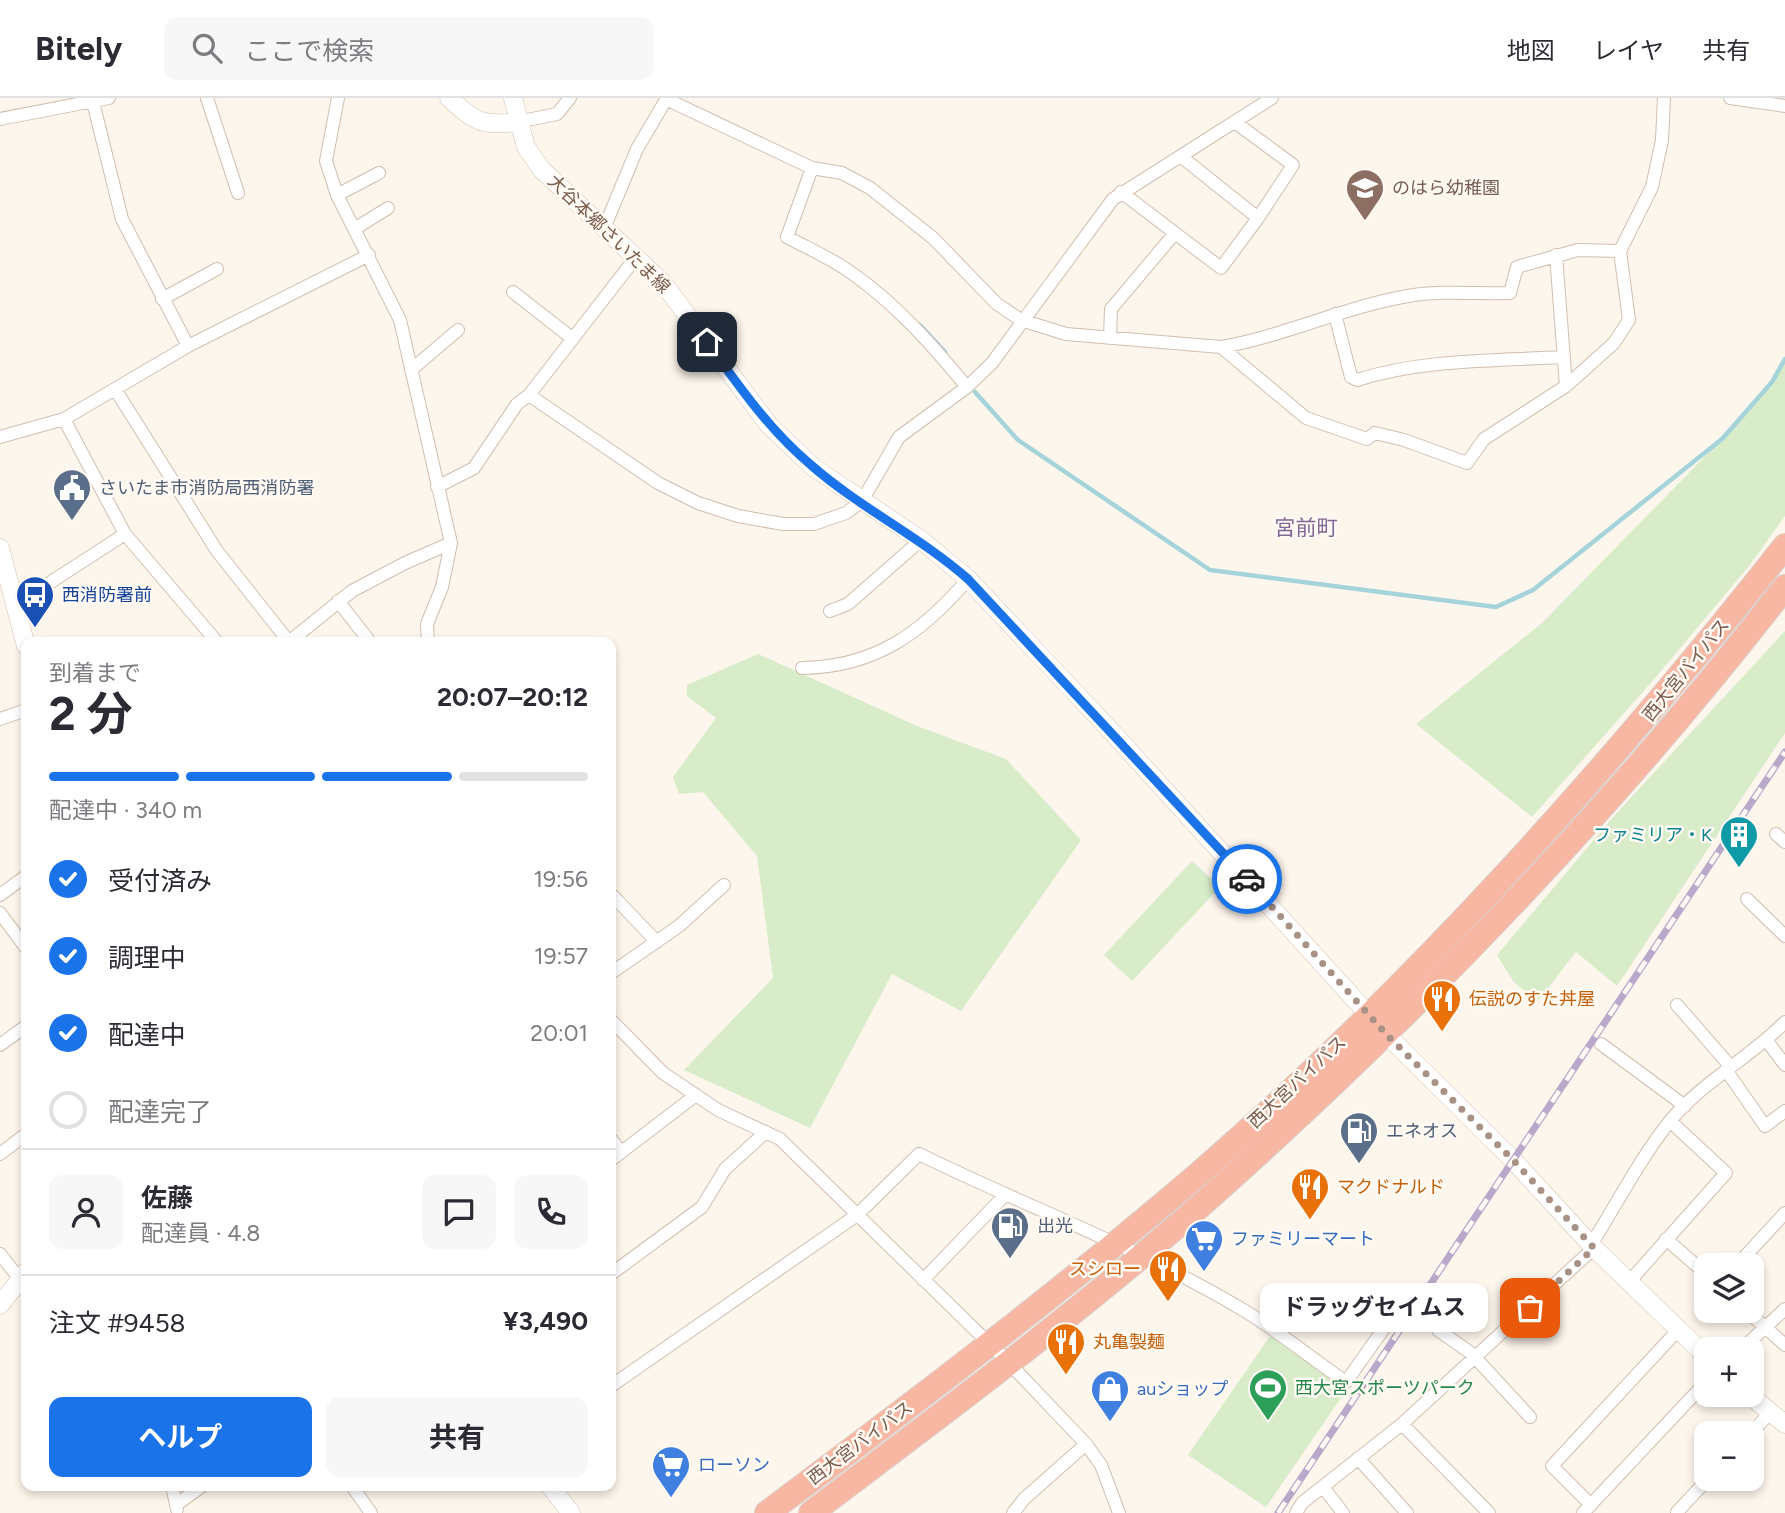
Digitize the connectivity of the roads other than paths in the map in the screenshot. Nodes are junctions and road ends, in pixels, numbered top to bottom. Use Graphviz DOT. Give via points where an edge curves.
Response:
graph roads {
  1 [pos="110,98"];
  2 [pos="207,98"];
  3 [pos="338,98"];
  4 [pos="449,98"];
  5 [pos="513,98"];
  6 [pos="570,98"];
  7 [pos="1272,98"];
  8 [pos="1664,98"];
  9 [pos="1730,98"];
  10 [pos="667,99"];
  11 [pos="93,102"];
  12 [pos="1785,106"];
  13 [pos="0,120"];
  14 [pos="517,122"];
  15 [pos="1236,123"];
  16 [pos="1182,158"];
  17 [pos="812,168"];
  18 [pos="379,173"];
  19 [pos="1121,191"];
  20 [pos="238,192"];
  21 [pos="337,195"];
  22 [pos="388,208"];
  23 [pos="1258,218"];
  24 [pos="605,226"];
  25 [pos="356,228"];
  26 [pos="1175,233"];
  27 [pos="1620,251"];
  28 [pos="369,255"];
  29 [pos="1556,255"];
  30 [pos="637,256"];
  31 [pos="217,269"];
  32 [pos="513,292"];
  33 [pos="162,299"];
  34 [pos="1335,314"];
  35 [pos="1021,320"];
  36 [pos="458,330"];
  37 [pos="1110,338"];
  38 [pos="573,339"];
  39 [pos="188,346"];
  40 [pos="1221,347"];
  41 [pos="1563,357"];
  42 [pos="411,370"];
  43 [pos="1566,386"];
  44 [pos="967,387"];
  45 [pos="115,389"];
  46 [pos="529,395"];
  47 [pos="64,419"];
  48 [pos="0,437"];
  49 [pos="437,486"];
  50 [pos="862,501"];
  51 [pos="125,534"];
  52 [pos="921,540"];
  53 [pos="451,543"];
  54 [pos="1785,546"];
  55 [pos="0,548"];
  56 [pos="968,579"];
  57 [pos="1785,587"];
  58 [pos="338,601"];
  59 [pos="17,604"];
  60 [pos="830,611"];
  61 [pos="24,637"];
  62 [pos="213,637"];
  63 [pos="285,637"];
  64 [pos="295,637"];
  65 [pos="366,637"];
  66 [pos="428,637"];
  67 [pos="802,668"];
  68 [pos="21,712"];
  69 [pos="0,719"];
  70 [pos="21,880"];
  71 [pos="724,886"];
  72 [pos="0,895"];
  73 [pos="1747,899"];
  74 [pos="616,900"];
  75 [pos="0,913"];
  76 [pos="1785,936"];
  77 [pos="21,941"];
  78 [pos="657,942"];
  79 [pos="616,970"];
  80 [pos="1677,1005"];
  81 [pos="1369,1016"];
  82 [pos="1785,1022"];
  83 [pos="616,1025"];
  84 [pos="21,1030"];
  85 [pos="1386,1034"];
  86 [pos="1767,1041"];
  87 [pos="1601,1044"];
  88 [pos="0,1045"];
  89 [pos="1785,1065"];
  90 [pos="1728,1068"];
  91 [pos="696,1095"];
  92 [pos="1685,1106"];
  93 [pos="1785,1111"];
  94 [pos="1670,1121"];
  95 [pos="766,1132"];
  96 [pos="21,1138"];
  97 [pos="0,1154"];
  98 [pos="616,1156"];
  99 [pos="1004,1196"];
  100 [pos="1785,1213"];
  101 [pos="857,1215"];
  102 [pos="1666,1240"];
  103 [pos="1112,1244"];
  104 [pos="1593,1246"];
  105 [pos="1748,1253"];
  106 [pos="0,1254"];
  107 [pos="1140,1257"];
  108 [pos="1694,1264"];
  109 [pos="616,1270"];
  110 [pos="21,1276"];
  111 [pos="923,1280"];
  112 [pos="21,1282"];
  113 [pos="1629,1282"];
  114 [pos="0,1305"];
  115 [pos="1399,1307"];
  116 [pos="1785,1308"];
  117 [pos="1760,1323"];
  118 [pos="1679,1329"];
  119 [pos="1767,1329"];
  120 [pos="1438,1330"];
  121 [pos="1757,1337"];
  122 [pos="1694,1344"];
  123 [pos="991,1345"];
  124 [pos="1785,1345"];
  125 [pos="1475,1357"];
  126 [pos="1009,1363"];
  127 [pos="616,1383"];
  128 [pos="1694,1395"];
  129 [pos="1764,1407"];
  130 [pos="1530,1417"];
  131 [pos="1778,1418"];
  132 [pos="1402,1424"];
  133 [pos="1086,1444"];
  134 [pos="1358,1458"];
  135 [pos="1323,1487"];
  136 [pos="173,1491"];
  137 [pos="197,1491"];
  138 [pos="356,1491"];
  139 [pos="554,1491"];
  140 [pos="1697,1491"];
  141 [pos="177,1509"];
  142 [pos="1587,1509"];
  143 [pos="1677,1512"];
  144 [pos="371,1513"];
  145 [pos="570,1513"];
  146 [pos="766,1513"];
  147 [pos="811,1513"];
  148 [pos="1013,1513"];
  149 [pos="1119,1513"];
  150 [pos="1296,1513"];
  151 [pos="1343,1513"];
  152 [pos="1407,1513"];
  153 [pos="1489,1513"];
  1 -- 11 [label="street"];
  2 -- 20 [label="street"];
  3 -- 21 [label="street" via="326,160"];
  4 -- 14 [label="main road" via="479,122"];
  5 -- 14 [label="main road, 大谷本郷さいたま線"];
  6 -- 14 [label="street" via="557,114"];
  7 -- 15 [label="street"];
  8 -- 27 [label="street" via="1662,140 1652,187"];
  9 -- 12 [label="street"];
  10 -- 17 [label="street"];
  10 -- 24 [label="street" via="637,149"];
  11 -- 13 [label="street"];
  11 -- 33 [label="street" via="122,219"];
  14 -- 24 [label="main road, 大谷本郷さいたま線" via="526,147 542,170"];
  15 -- 16 [label="street"];
  15 -- 23 [label="street" via="1293,165"];
  16 -- 19 [label="street"];
  16 -- 23 [label="street"];
  17 -- 35 [label="street" via="842,173 870,188 933,237 997,304"];
  17 -- 44 [label="street" via="787,237 851,272 887,300"];
  18 -- 21 [label="street"];
  19 -- 26 [label="street"];
  19 -- 35 [label="street"];
  21 -- 25 [label="street"];
  22 -- 25 [label="street"];
  23 -- 26 [label="street" via="1221,268"];
  24 -- 30 [label="main road, 大谷本郷さいたま線"];
  25 -- 28 [label="street"];
  26 -- 37 [label="street" via="1111,309"];
  27 -- 29 [label="street" via="1578,250"];
  27 -- 43 [label="street" via="1629,320 1614,343"];
  28 -- 39 [label="street"];
  28 -- 42 [label="street" via="400,320"];
  29 -- 34 [label="street" via="1517,267 1510,293 1410,295"];
  29 -- 41 [label="street"];
  30 -- 38 [label="street"];
  30 -- 50 [label="main road, 大谷本郷さいたま線" via="663,283 768,424 813,467"];
  31 -- 33 [label="street"];
  32 -- 38 [label="street"];
  33 -- 39 [label="street"];
  34 -- 40 [label="street"];
  34 -- 41 [label="street" via="1351,377 1357,380 1441,364"];
  35 -- 37 [label="street" via="1066,334"];
  35 -- 44 [label="street" via="992,363"];
  36 -- 42 [label="street"];
  37 -- 40 [label="street"];
  38 -- 46 [label="street"];
  39 -- 45 [label="street"];
  40 -- 43 [label="street" via="1306,418 1367,439 1375,433 1404,440 1467,463 1484,439"];
  41 -- 43 [label="street"];
  42 -- 49 [label="street"];
  44 -- 50 [label="street" via="899,437"];
  45 -- 47 [label="street"];
  45 -- 63 [label="street" via="217,551"];
  46 -- 49 [label="street" via="517,404 474,468"];
  46 -- 50 [label="street" via="657,483 728,513 783,524 814,524 846,513"];
  47 -- 48 [label="street"];
  47 -- 51 [label="street"];
  49 -- 53 [label="street"];
  50 -- 52 [label="main road, 大谷本郷さいたま線"];
  51 -- 59 [label="street"];
  51 -- 62 [label="street"];
  52 -- 56 [label="main road, 大谷本郷さいたま線"];
  52 -- 60 [label="street" via="848,604"];
  53 -- 58 [label="street"];
  53 -- 66 [label="street" via="442,587 427,624"];
  54 -- 81 [label="highway, 西大宮バイパス" via="1628,740 1530,850"];
  55 -- 59 [label="main road"];
  56 -- 67 [label="street" via="939,613 910,636 876,654"];
  56 -- 81 [label="main road, 大谷本郷さいたま線"];
  57 -- 85 [label="highway, 西大宮バイパス" via="1710,684 1541,876"];
  58 -- 64 [label="street"];
  58 -- 65 [label="street"];
  59 -- 61 [label="main road"];
  68 -- 69 [label="street"];
  70 -- 72 [label="street"];
  71 -- 78 [label="street"];
  73 -- 76 [label="street"];
  74 -- 78 [label="street"];
  75 -- 77 [label="street"];
  78 -- 79 [label="street"];
  80 -- 90 [label="street"];
  81 -- 85 [label="main road, 大谷本郷さいたま線"];
  81 -- 103 [label="highway, 西大宮バイパス" via="1203,1170"];
  82 -- 86 [label="street"];
  83 -- 91 [label="street" via="663,1073"];
  84 -- 88 [label="street"];
  85 -- 104 [label="main road, 大谷本郷さいたま線"];
  85 -- 107 [label="highway, 西大宮バイパス"];
  86 -- 89 [label="street"];
  86 -- 90 [label="street"];
  87 -- 92 [label="street"];
  90 -- 92 [label="street"];
  90 -- 93 [label="street" via="1765,1126"];
  91 -- 95 [label="street"];
  91 -- 98 [label="street"];
  92 -- 94 [label="street"];
  94 -- 102 [label="street" via="1726,1173"];
  94 -- 104 [label="street"];
  95 -- 101 [label="street" via="780,1139"];
  95 -- 109 [label="street" via="725,1169 702,1207"];
  96 -- 97 [label="street"];
  99 -- 101 [label="street" via="919,1154"];
  99 -- 103 [label="street"];
  99 -- 111 [label="street"];
  100 -- 105 [label="street"];
  101 -- 111 [label="street"];
  101 -- 127 [label="street"];
  102 -- 108 [label="street"];
  102 -- 113 [label="street"];
  103 -- 107 [label="street"];
  103 -- 123 [label="highway, 西大宮バイパス"];
  104 -- 113 [label="main road, 大谷本郷さいたま線"];
  104 -- 125 [label="street"];
  106 -- 110 [label="street"];
  107 -- 115 [label="street" via="1246,1312 1346,1382"];
  107 -- 126 [label="highway, 西大宮バイパス"];
  111 -- 123 [label="street"];
  112 -- 114 [label="main road"];
  113 -- 118 [label="main road, 大谷本郷さいたま線"];
  116 -- 119 [label="street"];
  117 -- 119 [label="street"];
  118 -- 122 [label="main road, 大谷本郷さいたま線"];
  118 -- 142 [label="street" via="1552,1466"];
  119 -- 121 [label="street"];
  119 -- 124 [label="street"];
  120 -- 125 [label="street"];
  123 -- 126 [label="street"];
  123 -- 146 [label="highway, 西大宮バイパス"];
  125 -- 130 [label="street"];
  125 -- 132 [label="street"];
  126 -- 133 [label="street"];
  126 -- 147 [label="highway, 西大宮バイパス"];
  128 -- 142 [label="street"];
  129 -- 131 [label="main road"];
  132 -- 134 [label="street"];
  132 -- 153 [label="street"];
  133 -- 148 [label="street"];
  133 -- 149 [label="street" via="1101,1465"];
  134 -- 135 [label="street"];
  134 -- 152 [label="street"];
  135 -- 150 [label="street" via="1301,1503"];
  135 -- 151 [label="street"];
  136 -- 141 [label="street"];
  137 -- 141 [label="street"];
  138 -- 144 [label="street"];
  139 -- 145 [label="main road"];
  140 -- 143 [label="street"];
}
